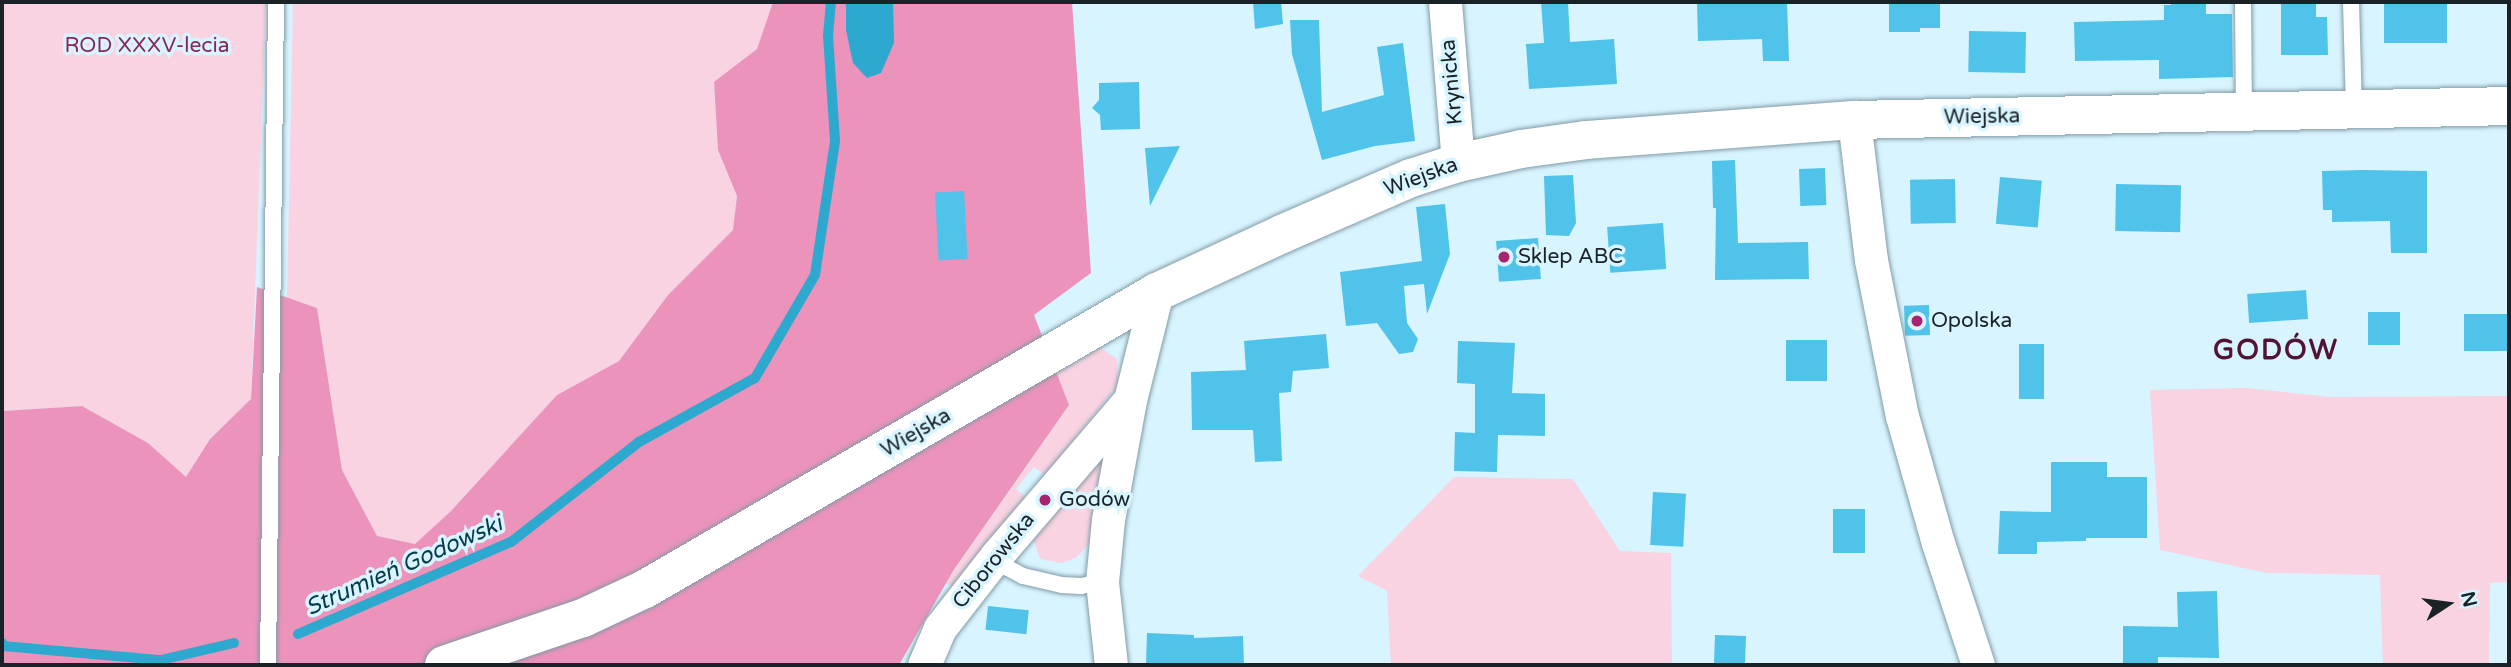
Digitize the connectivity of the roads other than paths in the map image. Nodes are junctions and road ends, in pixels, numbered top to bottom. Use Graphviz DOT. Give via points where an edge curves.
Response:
graph roads {
  1 [pos="276,2"];
  2 [pos="1445,2"];
  3 [pos="2243,2"];
  4 [pos="2351,2"];
  5 [pos="2509,106"];
  6 [pos="2354,110"];
  7 [pos="2244,112"];
  8 [pos="1854,120"];
  9 [pos="1458,163"];
  10 [pos="1157,292"];
  11 [pos="1129,400"];
  12 [pos="997,555"];
  13 [pos="1102,582"];
  14 [pos="268,665"];
  15 [pos="444,665"];
  16 [pos="924,665"];
  17 [pos="1111,665"];
  18 [pos="1978,665"];
  1 -- 14 [label="lane"];
  2 -- 9 [label="street, Krynicka"];
  3 -- 7 [label="lane"];
  4 -- 6 [label="lane"];
  5 -- 6 [label="street, Wiejska"];
  6 -- 7 [label="street, Wiejska"];
  7 -- 8 [label="street, Wiejska"];
  8 -- 9 [label="street, Wiejska" via="1587,140"];
  8 -- 18 [label="street" via="1871,260 1902,416"];
  9 -- 10 [label="street, Wiejska" via="1282,233"];
  10 -- 11 [label="street"];
  10 -- 15 [label="street, Wiejska" via="645,589 583,618"];
  11 -- 12 [label="street, Ciborowska"];
  11 -- 13 [label="street"];
  12 -- 13 [label="lane" via="1023,576 1062,585"];
  12 -- 16 [label="street, Ciborowska" via="940,628"];
  13 -- 17 [label="street"];
}
